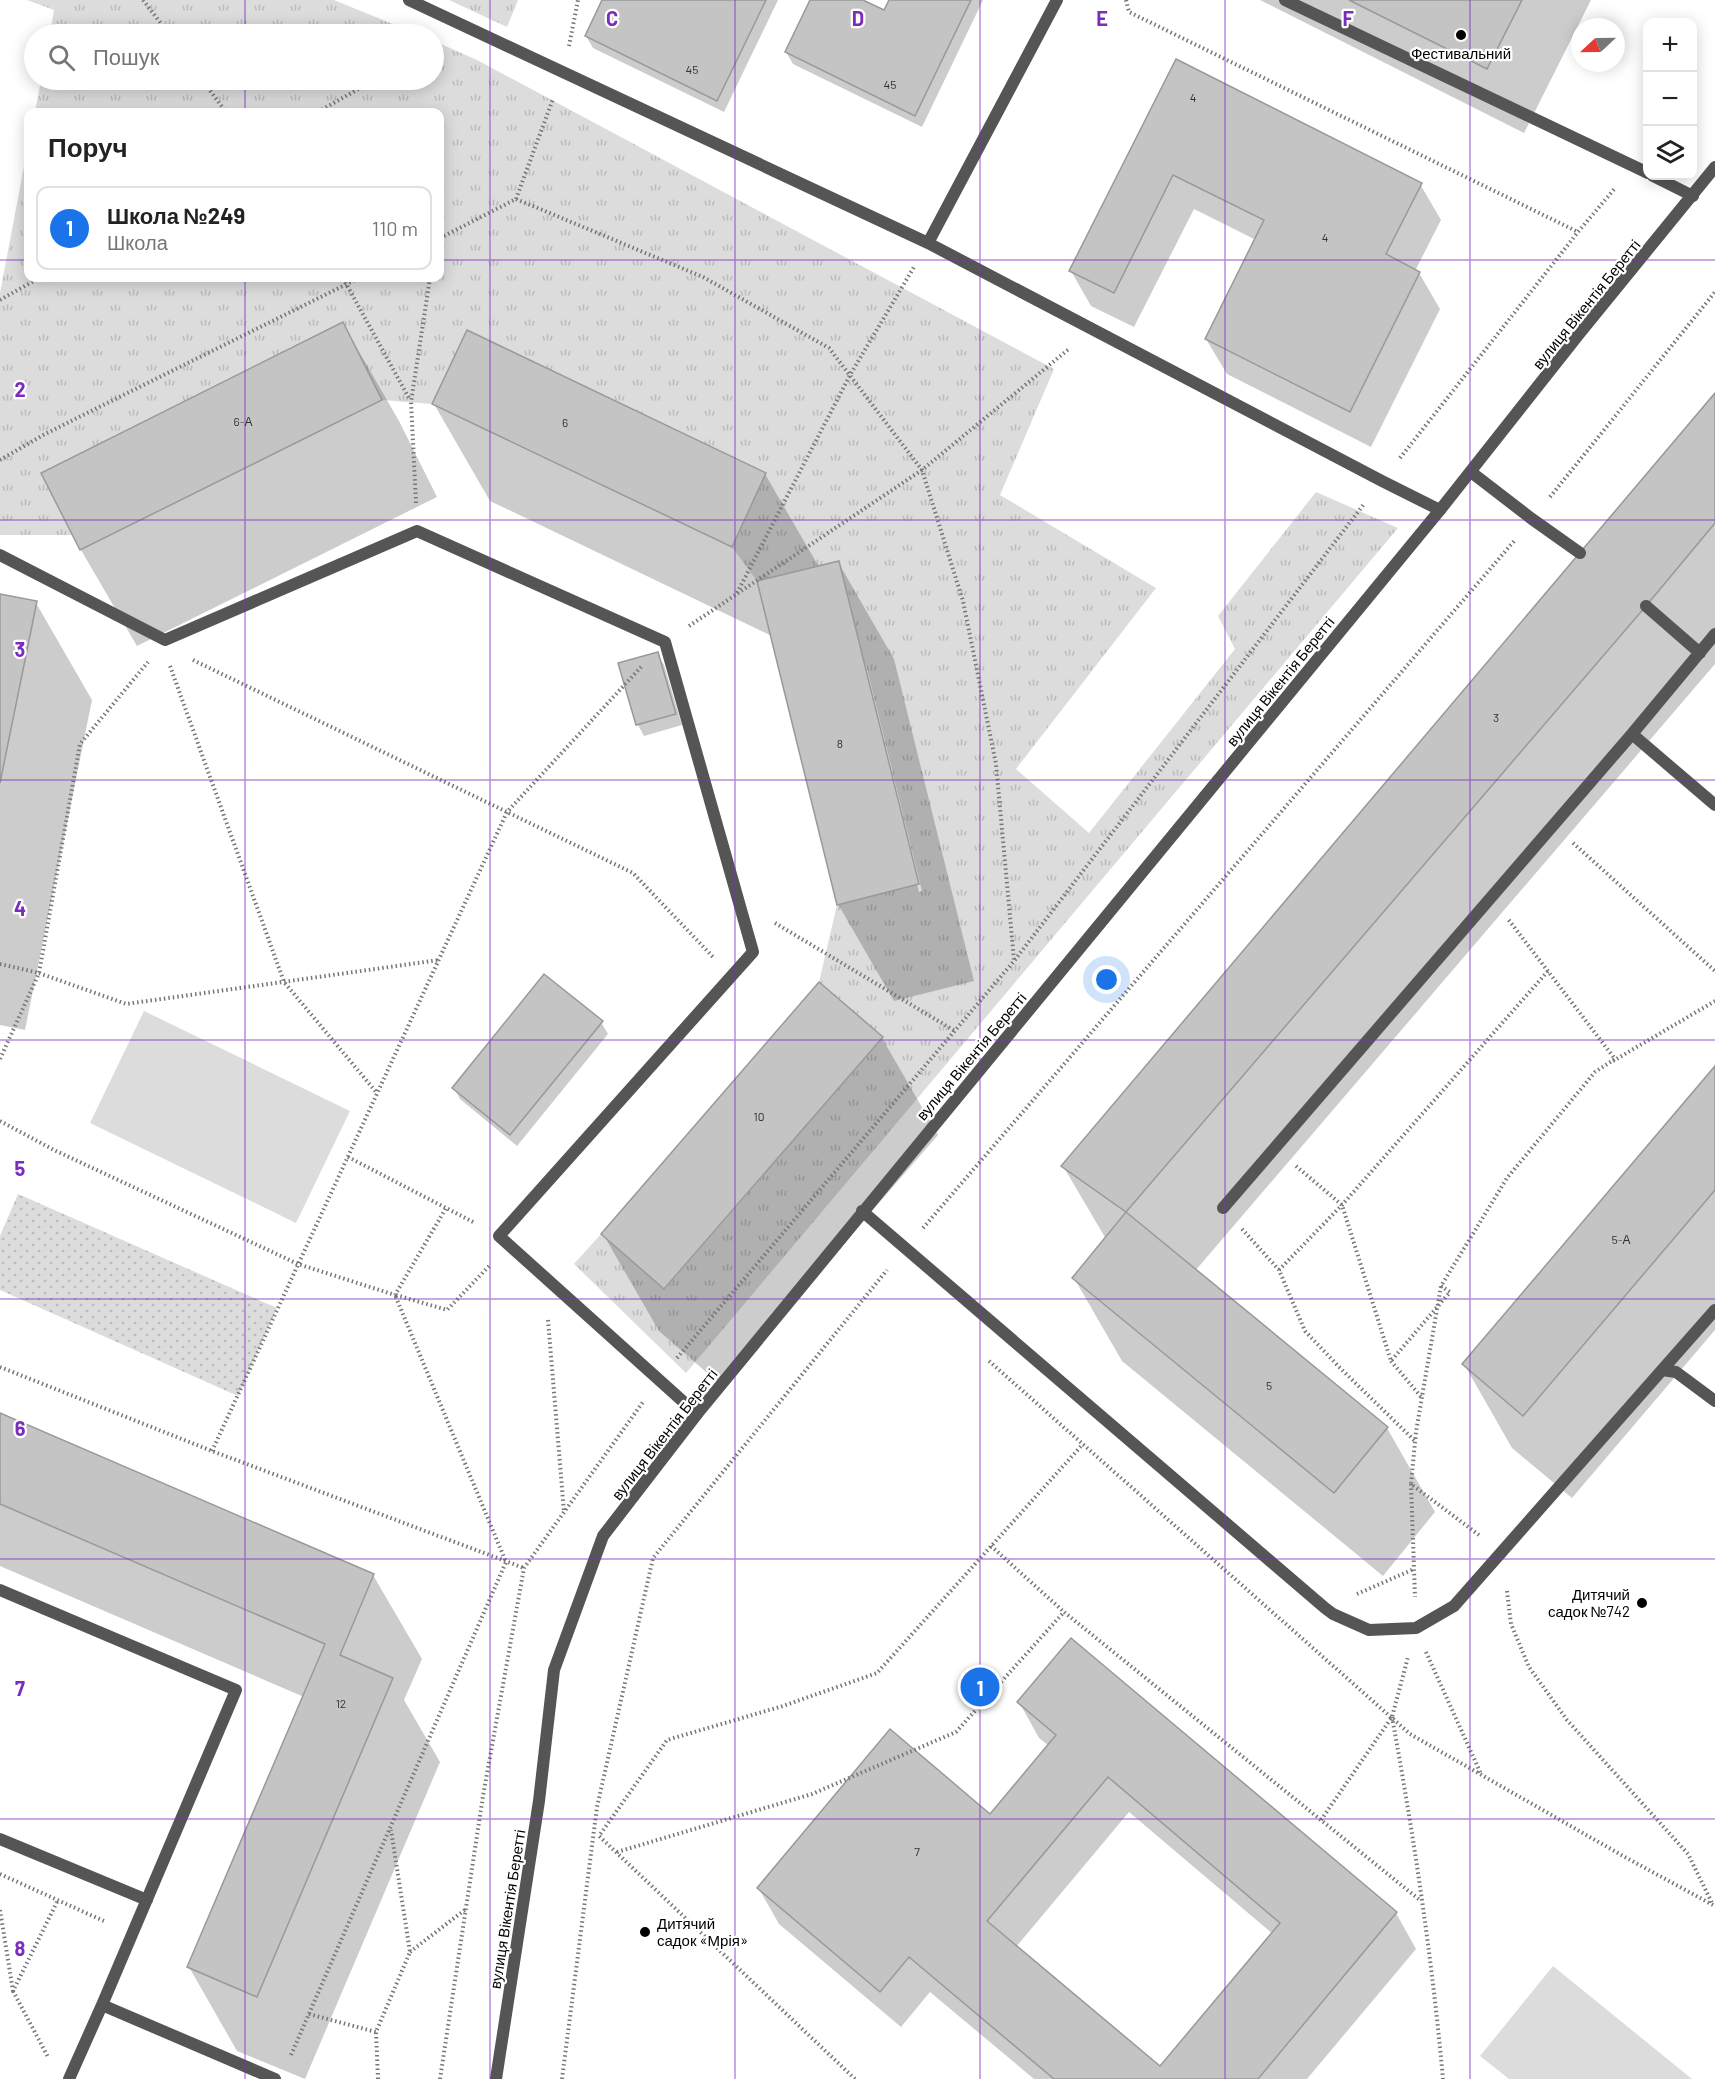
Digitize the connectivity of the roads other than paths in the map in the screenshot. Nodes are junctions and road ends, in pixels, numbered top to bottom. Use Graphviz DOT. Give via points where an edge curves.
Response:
graph roads {
  1 [pos="409,0"];
  2 [pos="1057,0"];
  3 [pos="1285,0"];
  4 [pos="1715,167"];
  5 [pos="1643,171"];
  6 [pos="1661,180"];
  7 [pos="1693,196"];
  8 [pos="928,243"];
  9 [pos="1471,472"];
  10 [pos="1440,510"];
  11 [pos="1580,553"];
  12 [pos="0,555"];
  13 [pos="1646,606"];
  14 [pos="1715,634"];
  15 [pos="1700,652"];
  16 [pos="1632,734"];
  17 [pos="1715,805"];
  18 [pos="1223,1208"];
  19 [pos="862,1211"];
  20 [pos="1715,1310"];
  21 [pos="1662,1370"];
  22 [pos="1715,1401"];
  23 [pos="697,1414"];
  24 [pos="0,1590"];
  25 [pos="0,1839"];
  26 [pos="147,1900"];
  27 [pos="102,2005"];
  28 [pos="69,2079"];
  29 [pos="276,2079"];
  30 [pos="496,2079"];
  1 -- 8 [label="street"];
  2 -- 8 [label="street"];
  3 -- 5 [label="street"];
  4 -- 7 [label="street, вулиця Вікентія Беретті"];
  6 -- 7 [label="street"];
  7 -- 9 [label="street, вулиця Вікентія Беретті"];
  8 -- 10 [label="street"];
  9 -- 10 [label="street, вулиця Вікентія Беретті"];
  9 -- 11 [label="street"];
  10 -- 19 [label="street, вулиця Вікентія Беретті"];
  12 -- 23 [label="street" via="165,640 417,531 665,642 753,952 504,1240"];
  13 -- 15 [label="street"];
  14 -- 15 [label="street"];
  15 -- 16 [label="street"];
  16 -- 17 [label="street"];
  16 -- 18 [label="street"];
  19 -- 21 [label="street" via="1325,1608 1369,1630 1416,1628 1454,1606"];
  19 -- 23 [label="street, вулиця Вікентія Беретті"];
  20 -- 21 [label="street"];
  21 -- 22 [label="street" via="1676,1372"];
  23 -- 30 [label="street, вулиця Вікентія Беретті" via="603,1536 554,1670 539,1801"];
  24 -- 26 [label="street" via="236,1690"];
  25 -- 26 [label="street"];
  26 -- 27 [label="street"];
  27 -- 28 [label="street"];
  27 -- 29 [label="street"];
}
